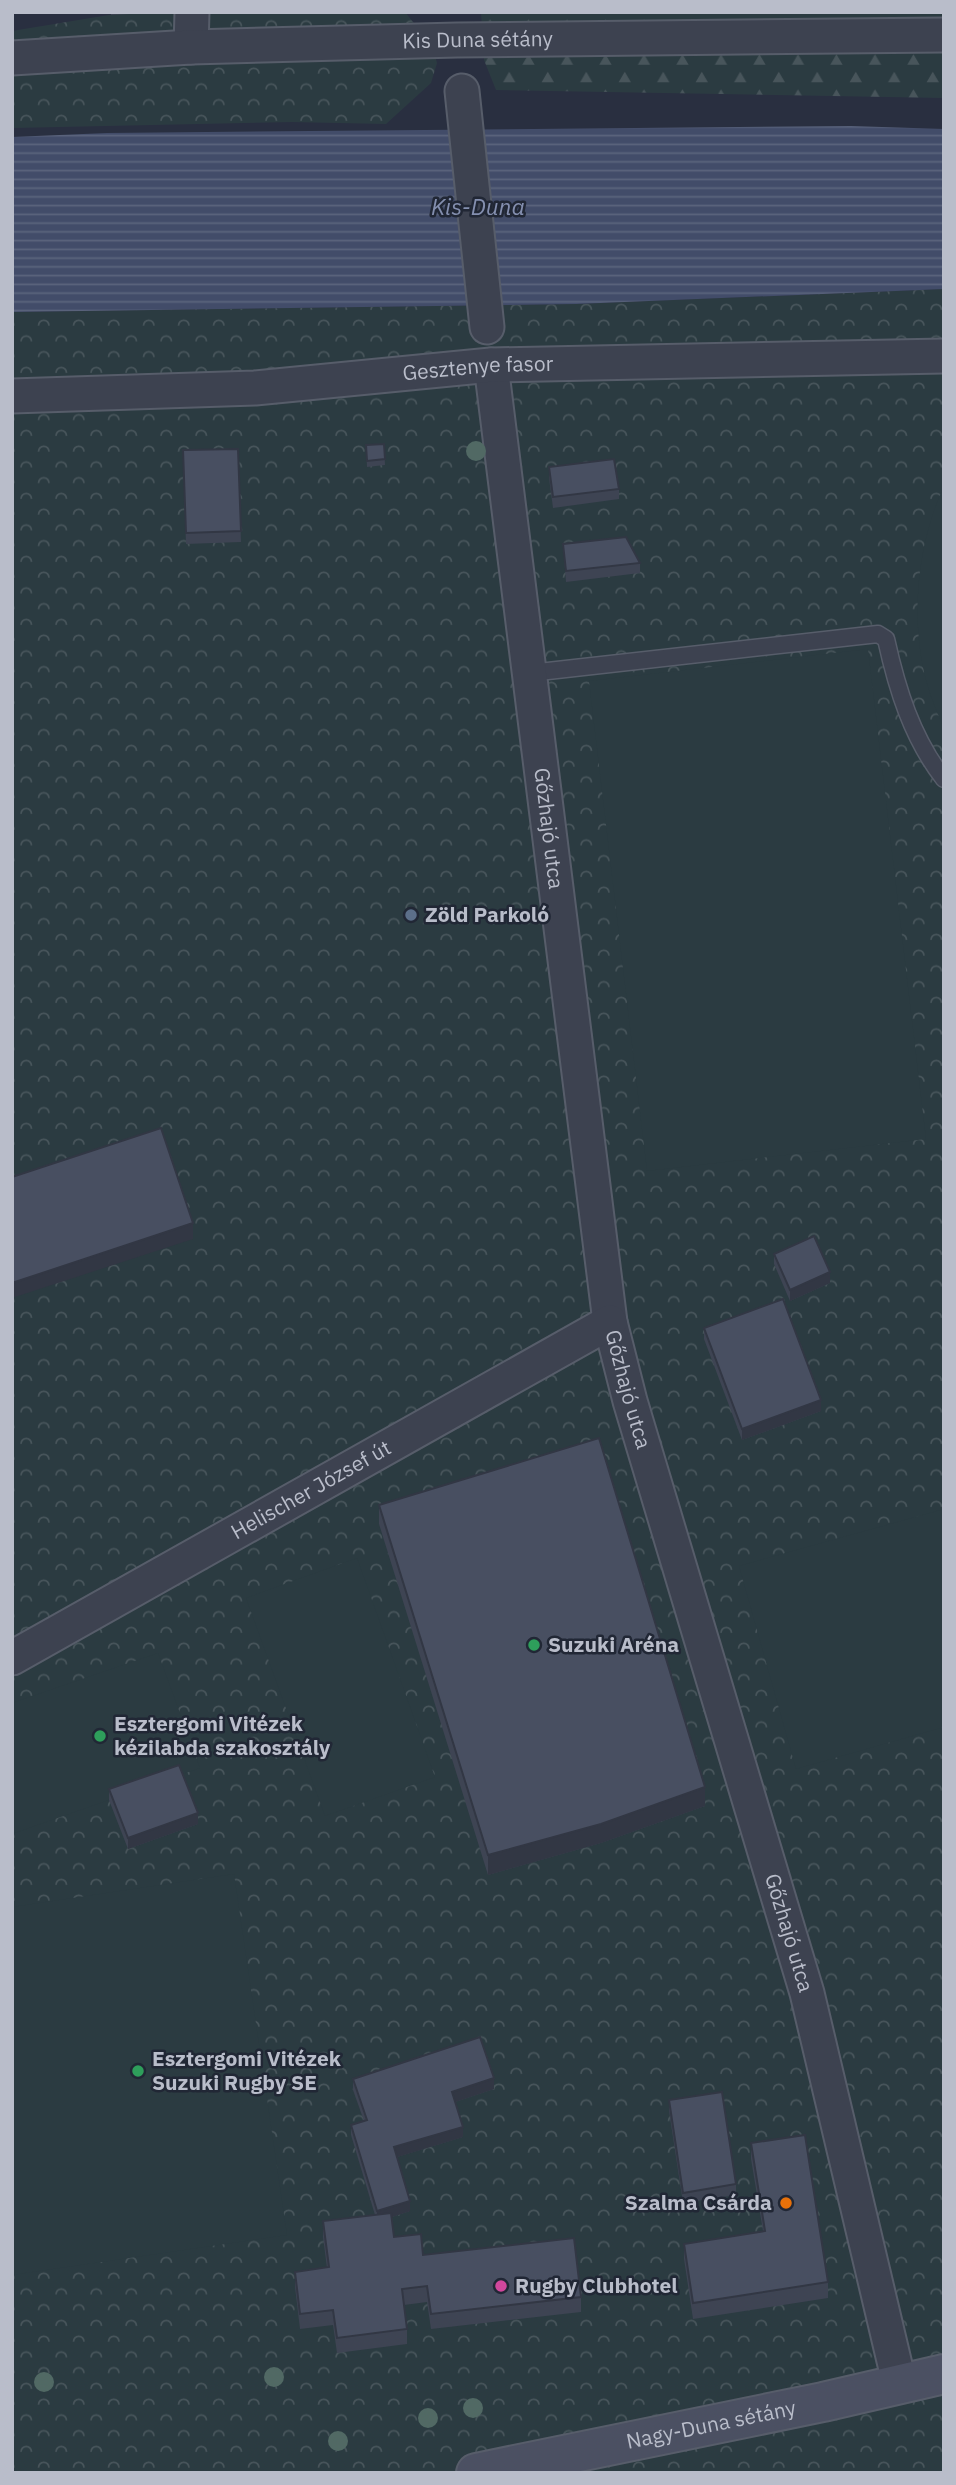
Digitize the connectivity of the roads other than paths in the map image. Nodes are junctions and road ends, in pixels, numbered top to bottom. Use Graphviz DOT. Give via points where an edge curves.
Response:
graph roads {
  1 [pos="192,12"];
  2 [pos="944,35"];
  3 [pos="191,47"];
  4 [pos="12,58"];
  5 [pos="462,91"];
  6 [pos="486,327"];
  7 [pos="944,356"];
  8 [pos="491,365"];
  9 [pos="12,396"];
  10 [pos="530,673"];
  11 [pos="944,779"];
  12 [pos="610,1322"];
  13 [pos="12,1658"];
  14 [pos="944,2374"];
  15 [pos="900,2386"];
  16 [pos="476,2473"];
  1 -- 3 [label="street"];
  2 -- 3 [label="street, Kis Duna sétány"];
  3 -- 4 [label="street, Kis Duna sétány"];
  5 -- 6 [label="street"];
  7 -- 8 [label="street, Gesztenye fasor"];
  8 -- 9 [label="street, Gesztenye fasor" via="256,388"];
  8 -- 10 [label="street, Gőzhajó utca"];
  10 -- 11 [label="lane" via="878,634 886,639 897,687 914,727"];
  10 -- 12 [label="street, Gőzhajó utca"];
  12 -- 13 [label="street, Helischer József út"];
  12 -- 15 [label="street, Gőzhajó utca" via="807,1993"];
  14 -- 15 [label="main road, Nagy-Duna sétány"];
  15 -- 16 [label="main road, Nagy-Duna sétány"];
}
